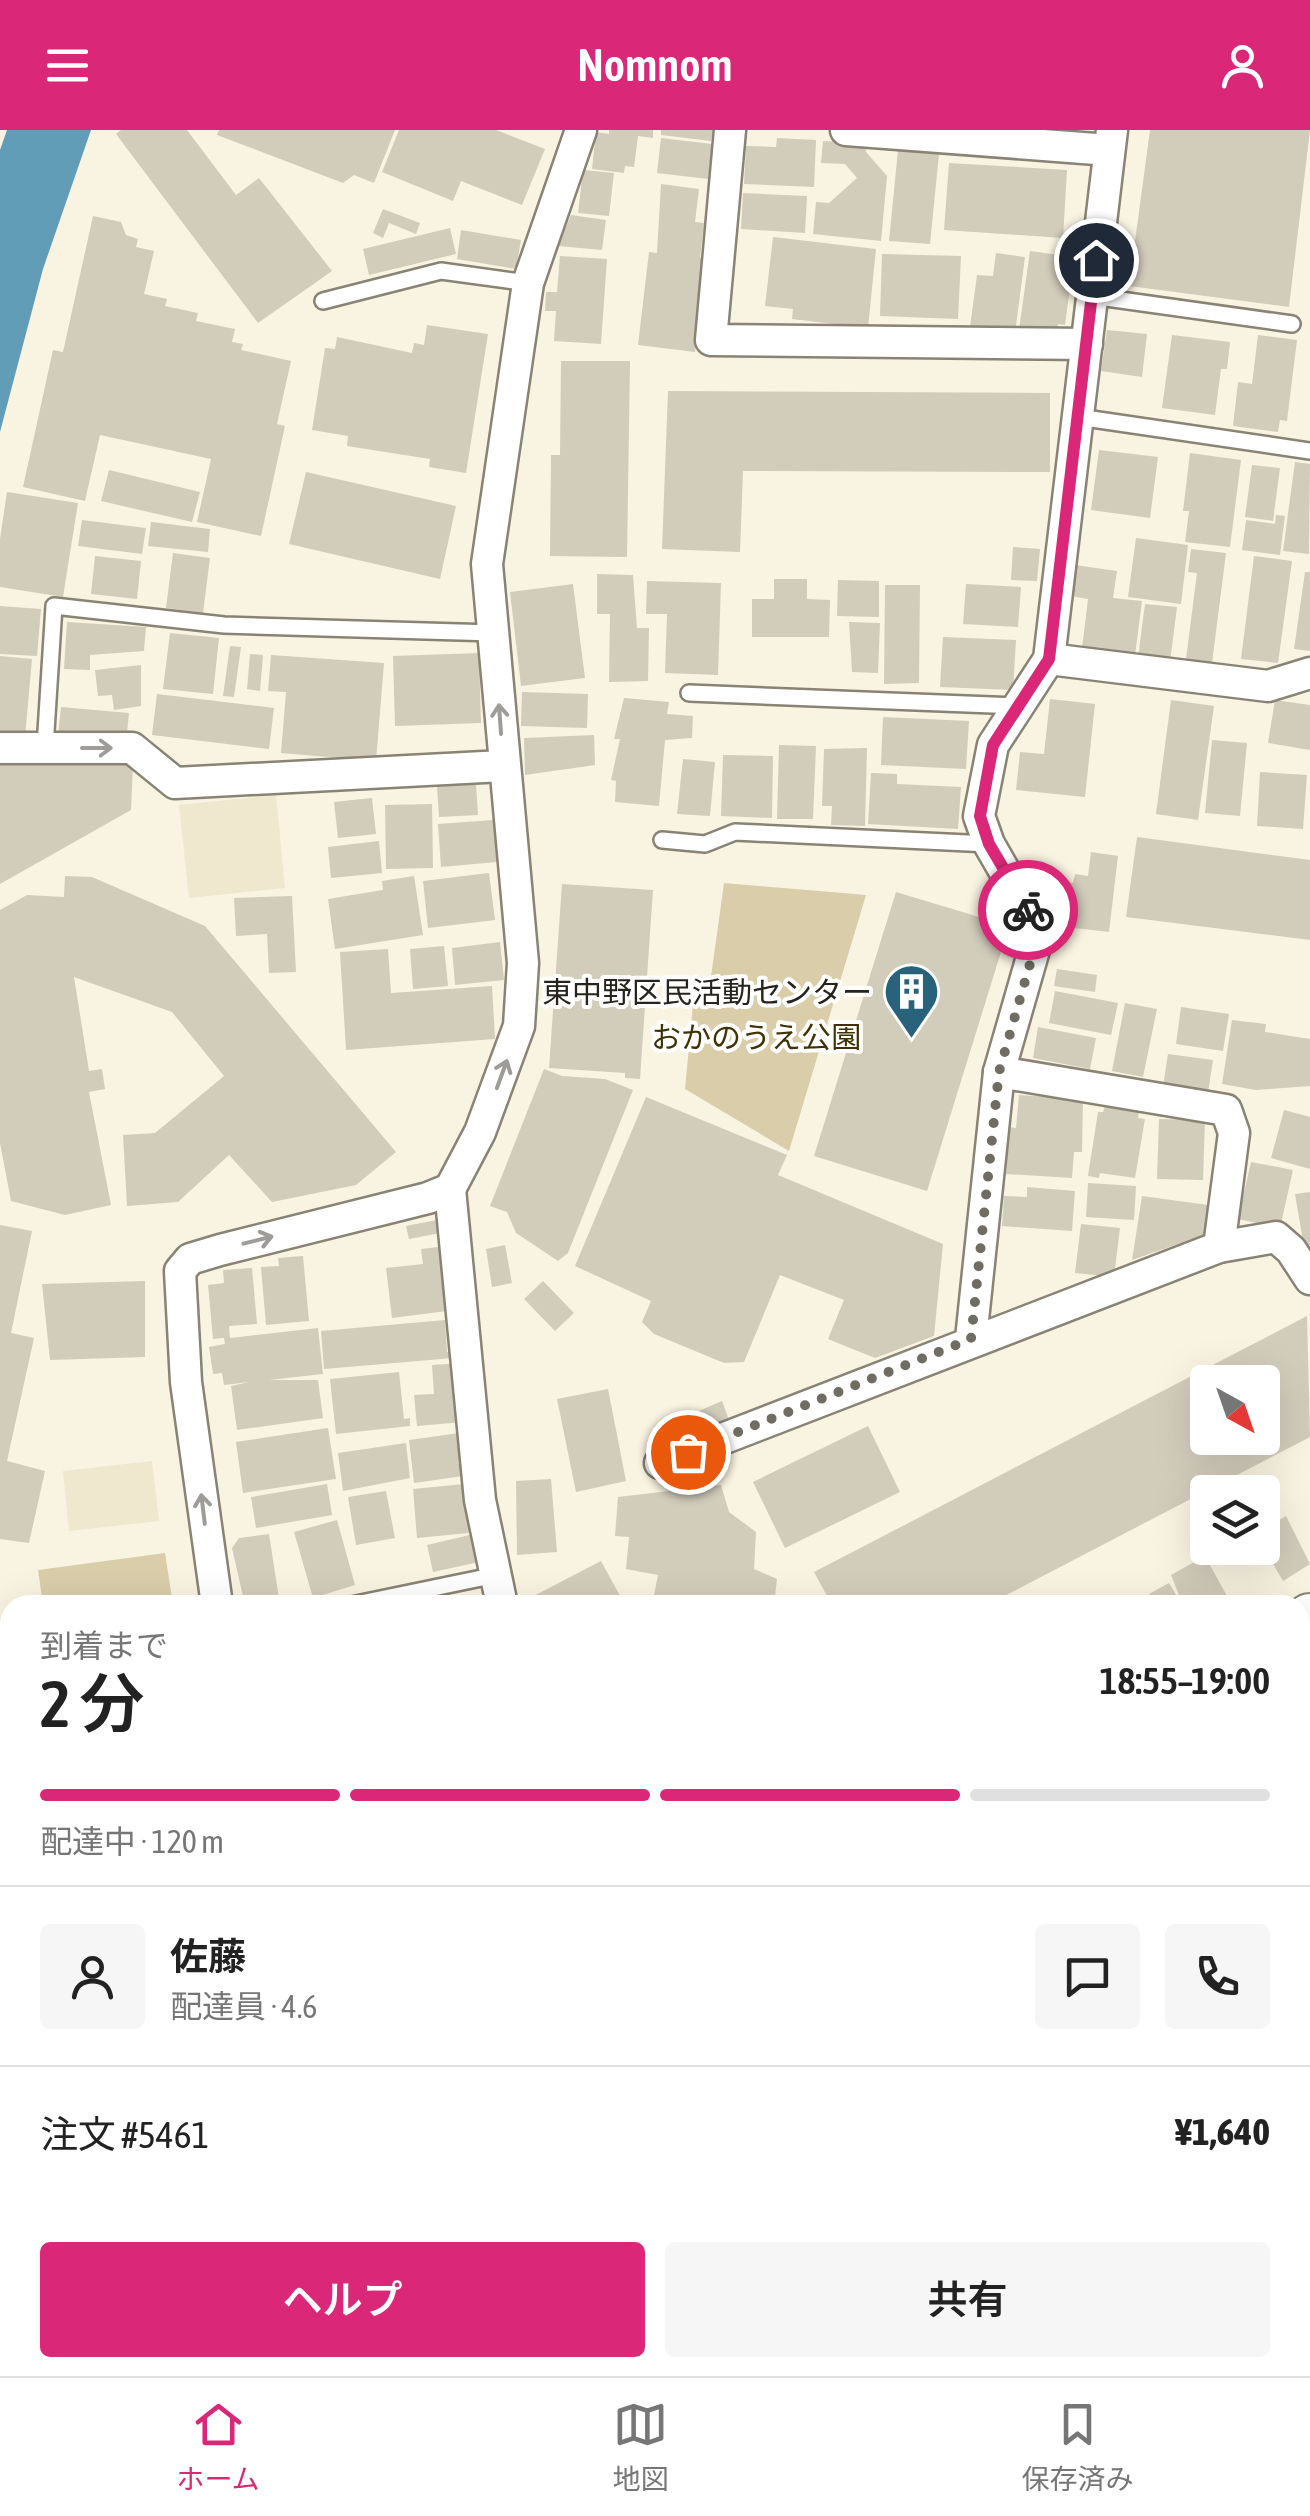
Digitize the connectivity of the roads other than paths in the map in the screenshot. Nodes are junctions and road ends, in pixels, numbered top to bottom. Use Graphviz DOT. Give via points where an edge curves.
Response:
graph roads {
  1 [pos="580,130"];
  2 [pos="730,130"];
  3 [pos="846,130"];
  4 [pos="1111,140"];
  5 [pos="528,283"];
  6 [pos="1092,296"];
  7 [pos="323,301"];
  8 [pos="1292,324"];
  9 [pos="1087,344"];
  10 [pos="1078,417"];
  11 [pos="1310,451"];
  12 [pos="494,632"];
  13 [pos="1049,659"];
  14 [pos="1310,674"];
  15 [pos="689,694"];
  16 [pos="1018,706"];
  17 [pos="0,748"];
  18 [pos="44,748"];
  19 [pos="503,766"];
  20 [pos="662,840"];
  21 [pos="989,844"];
  22 [pos="999,1072"];
  23 [pos="450,1189"];
  24 [pos="1218,1247"];
  25 [pos="1310,1278"];
  26 [pos="971,1339"];
  27 [pos="660,1463"];
  28 [pos="499,1590"];
  29 [pos="216,1595"];
  30 [pos="450,1595"];
  1 -- 5 [label="street"];
  2 -- 9 [label="street" via="712,340"];
  3 -- 4 [label="street"];
  4 -- 6 [label="street"];
  5 -- 7 [label="lane" via="441,271"];
  5 -- 12 [label="street" via="487,564"];
  6 -- 8 [label="lane"];
  6 -- 9 [label="street"];
  9 -- 10 [label="street"];
  10 -- 11 [label="lane"];
  10 -- 13 [label="street"];
  12 -- 18 [label="lane" via="224,626 54,606"];
  19 -- 12 [label="street, one-way"];
  13 -- 14 [label="street" via="1268,686"];
  13 -- 16 [label="street"];
  15 -- 16 [label="lane"];
  16 -- 21 [label="street" via="988,757 980,816"];
  17 -- 18 [label="street"];
  18 -- 19 [label="street, one-way" via="132,748 175,783"];
  23 -- 19 [label="street, one-way" via="480,1132 519,1026 524,963"];
  20 -- 21 [label="lane" via="705,844 735,832"];
  21 -- 22 [label="street" via="1032,918 1034,950"];
  22 -- 24 [label="street" via="1226,1110 1234,1133"];
  22 -- 26 [label="street"];
  23 -- 28 [label="street" via="480,1500"];
  29 -- 23 [label="street, one-way" via="186,1382 180,1271 190,1259"];
  24 -- 25 [label="street" via="1276,1238"];
  24 -- 26 [label="street"];
  26 -- 27 [label="street"];
  28 -- 30 [label="lane"];
}
